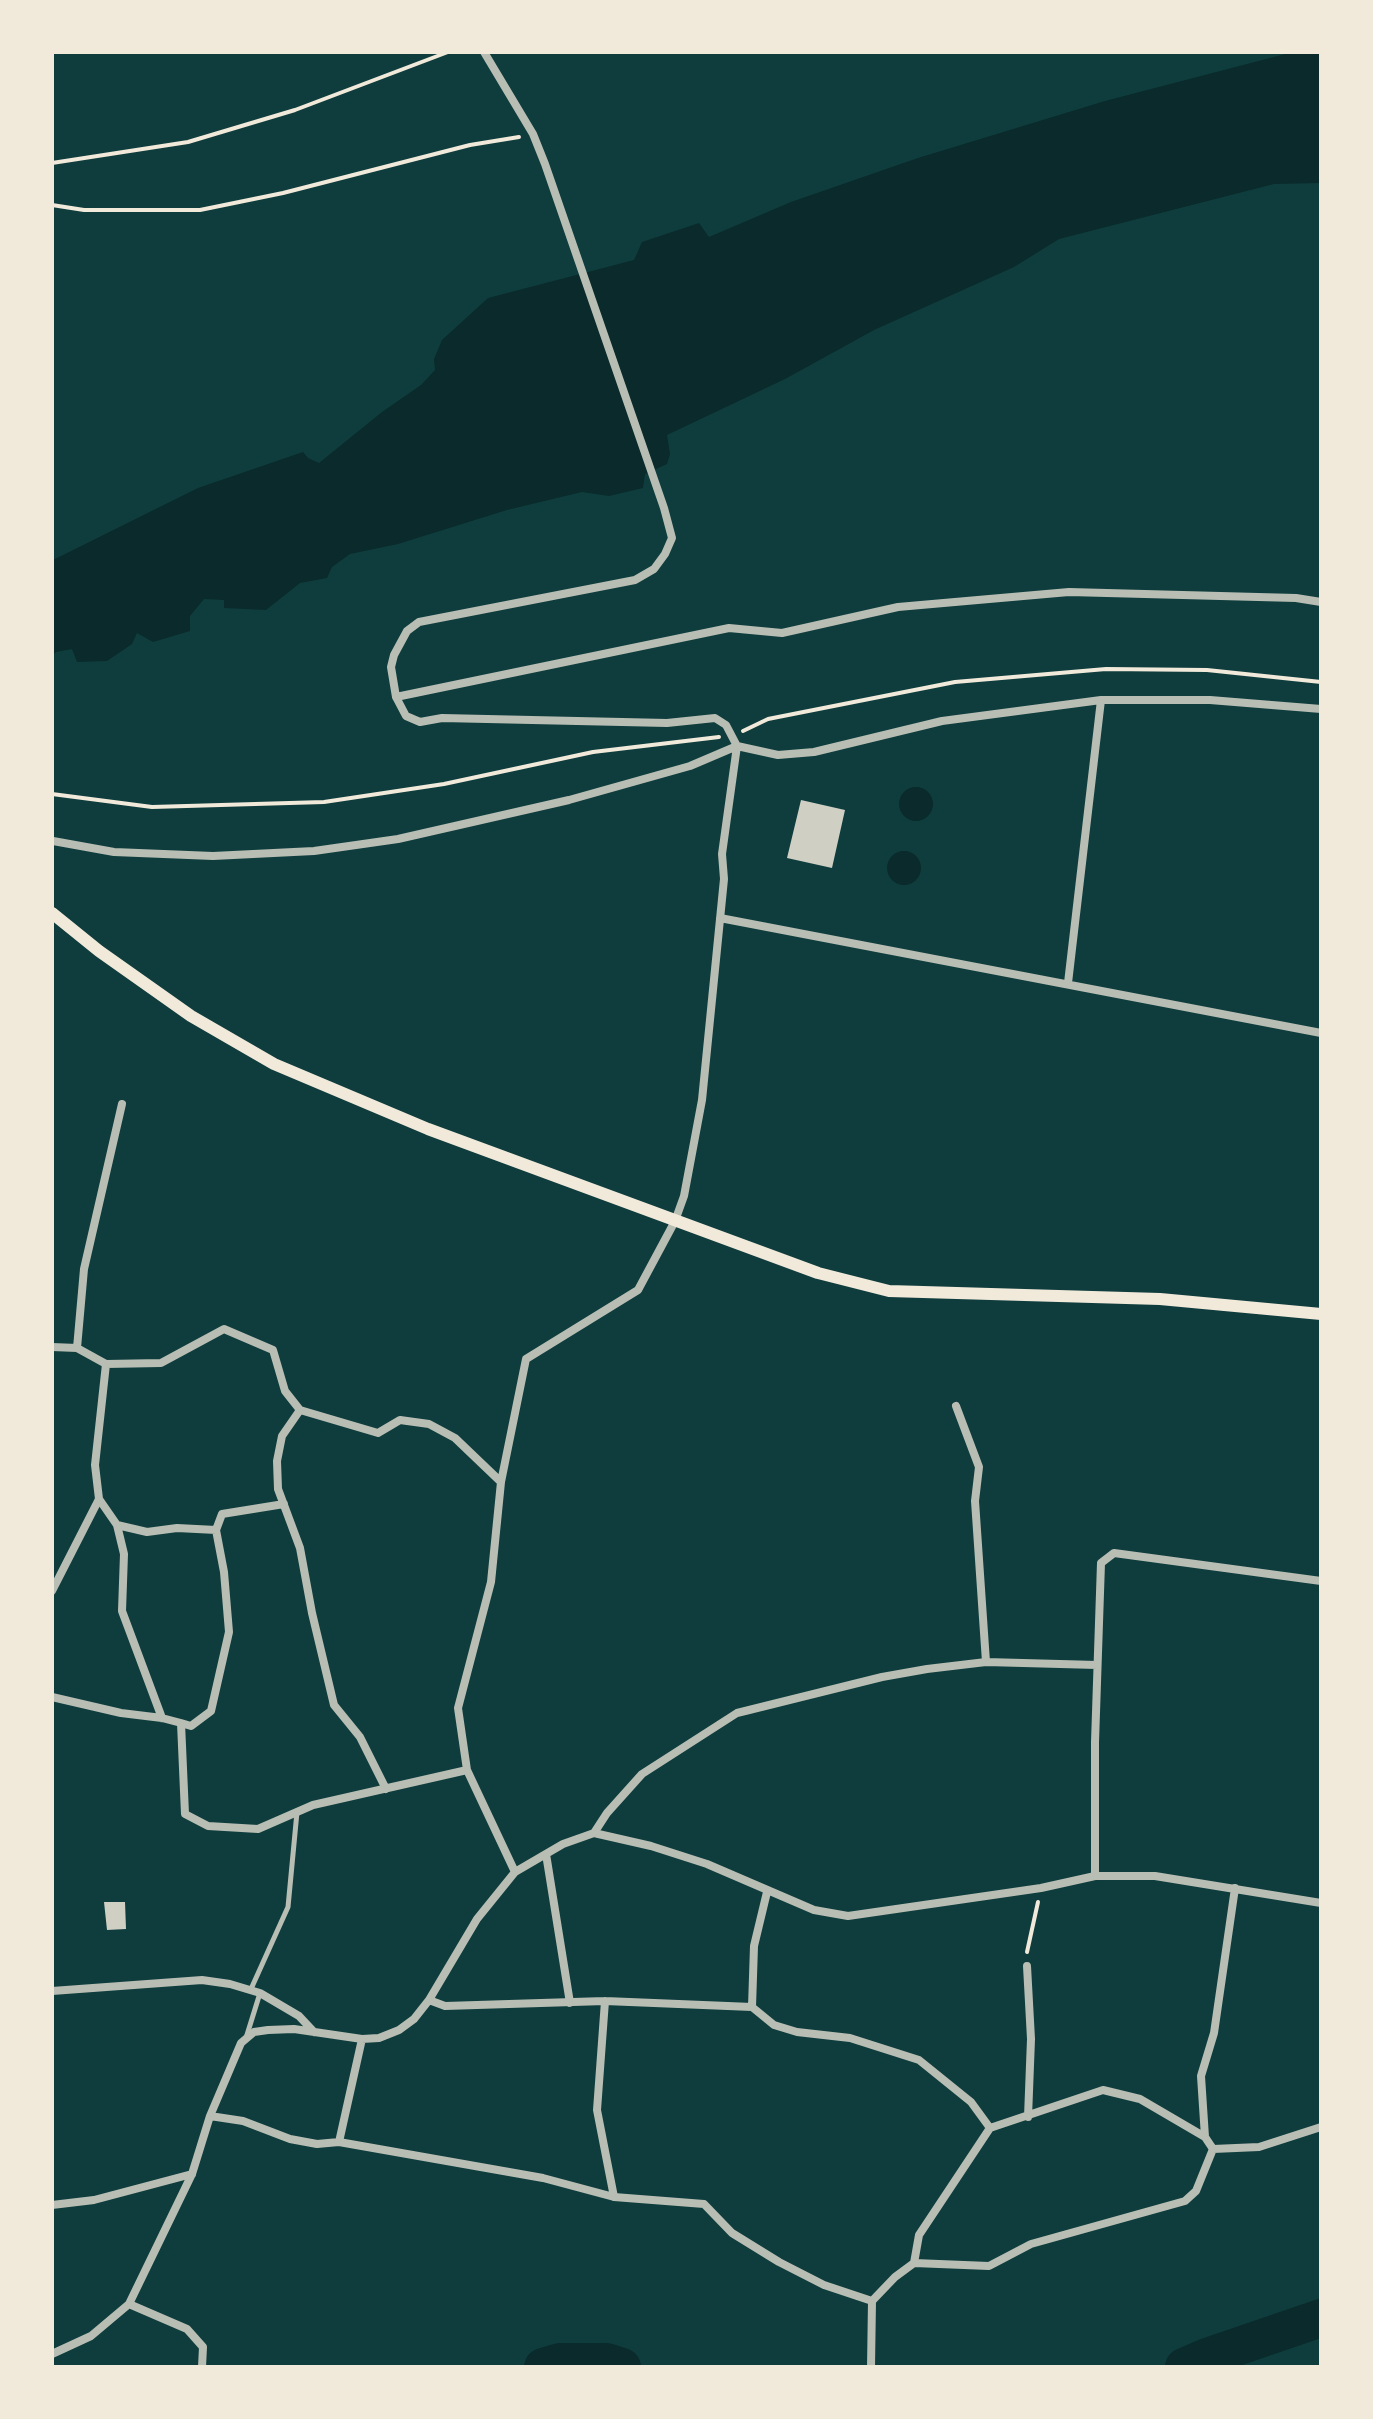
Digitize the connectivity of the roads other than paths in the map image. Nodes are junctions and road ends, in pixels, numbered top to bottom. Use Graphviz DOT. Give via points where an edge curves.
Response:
graph roads {
  1 [pos="484,52"];
  2 [pos="1321,602"];
  3 [pos="396,697"];
  4 [pos="1101,700"];
  5 [pos="1321,709"];
  6 [pos="737,746"];
  7 [pos="53,841"];
  8 [pos="52,913"];
  9 [pos="720,918"];
  10 [pos="1068,983"];
  11 [pos="1321,1033"];
  12 [pos="122,1104"];
  13 [pos="675,1221"];
  14 [pos="1321,1314"];
  15 [pos="52,1347"];
  16 [pos="77,1348"];
  17 [pos="106,1364"];
  18 [pos="956,1406"];
  19 [pos="300,1410"];
  20 [pos="501,1482"];
  21 [pos="99,1499"];
  22 [pos="284,1504"];
  23 [pos="117,1525"];
  24 [pos="216,1530"];
  25 [pos="1321,1581"];
  26 [pos="52,1591"];
  27 [pos="986,1662"];
  28 [pos="1097,1665"];
  29 [pos="52,1697"];
  30 [pos="162,1718"];
  31 [pos="181,1723"];
  32 [pos="467,1770"];
  33 [pos="386,1789"];
  34 [pos="297,1812"];
  35 [pos="594,1833"];
  36 [pos="546,1854"];
  37 [pos="515,1872"];
  38 [pos="1095,1876"];
  39 [pos="1235,1888"];
  40 [pos="767,1892"];
  41 [pos="1321,1903"];
  42 [pos="1027,1966"];
  43 [pos="52,1991"];
  44 [pos="255,1992"];
  45 [pos="429,2000"];
  46 [pos="605,2001"];
  47 [pos="570,2003"];
  48 [pos="752,2007"];
  49 [pos="314,2032"];
  50 [pos="245,2039"];
  51 [pos="362,2039"];
  52 [pos="210,2116"];
  53 [pos="1028,2117"];
  54 [pos="1321,2127"];
  55 [pos="990,2128"];
  56 [pos="1205,2137"];
  57 [pos="339,2142"];
  58 [pos="1213,2149"];
  59 [pos="192,2174"];
  60 [pos="614,2197"];
  61 [pos="52,2205"];
  62 [pos="914,2263"];
  63 [pos="872,2301"];
  64 [pos="129,2304"];
  65 [pos="52,2354"];
  66 [pos="202,2367"];
  67 [pos="871,2367"];
  1 -- 3 [label="street" via="533,134 672,538 654,569 635,580 419,622 398,643 391,667"];
  2 -- 3 [label="street" via="1069,592 898,607 782,633 729,628"];
  3 -- 6 [label="street" via="406,716 420,722 442,718 667,723 715,718 726,725"];
  4 -- 5 [label="street" via="1210,700"];
  4 -- 6 [label="street" via="942,721 814,752 778,755"];
  4 -- 10 [label="street"];
  6 -- 7 [label="street" via="690,766 569,800 398,839 314,851 185,855 114,852"];
  6 -- 9 [label="street" via="722,854"];
  8 -- 13 [label="main road" via="191,1016 274,1064 428,1129"];
  9 -- 10 [label="street"];
  9 -- 13 [label="street" via="702,1100"];
  10 -- 11 [label="street"];
  12 -- 16 [label="street" via="84,1269"];
  13 -- 14 [label="main road" via="818,1273 889,1291 1160,1299"];
  13 -- 20 [label="street" via="638,1290 526,1359"];
  15 -- 16 [label="street"];
  16 -- 17 [label="street"];
  17 -- 19 [label="street" via="161,1363 224,1329 273,1350 285,1391"];
  17 -- 21 [label="street" via="95,1465"];
  18 -- 27 [label="street" via="979,1467 975,1501"];
  19 -- 20 [label="street" via="378,1433 400,1420 429,1424 455,1438"];
  19 -- 22 [label="street" via="282,1436 277,1461"];
  20 -- 32 [label="street" via="491,1582 458,1708"];
  21 -- 23 [label="street"];
  21 -- 26 [label="street"];
  22 -- 24 [label="street" via="222,1514"];
  22 -- 33 [label="street" via="300,1548 334,1705 360,1737"];
  23 -- 24 [label="street" via="147,1532"];
  23 -- 30 [label="street" via="124,1554 122,1611"];
  24 -- 31 [label="street" via="229,1632 211,1711 191,1726"];
  25 -- 28 [label="street" via="1114,1553 1101,1563"];
  27 -- 28 [label="street"];
  27 -- 35 [label="street" via="882,1677 737,1713 642,1774"];
  28 -- 38 [label="street"];
  29 -- 30 [label="street"];
  30 -- 31 [label="street"];
  31 -- 34 [label="street" via="185,1814 208,1826 258,1829"];
  32 -- 33 [label="street"];
  32 -- 37 [label="street"];
  33 -- 34 [label="street"];
  34 -- 44 [label="lane" via="288,1907"];
  35 -- 36 [label="street"];
  35 -- 40 [label="street" via="707,1864"];
  36 -- 37 [label="street"];
  36 -- 47 [label="street"];
  37 -- 45 [label="street" via="477,1919"];
  38 -- 39 [label="street" via="1155,1876"];
  38 -- 40 [label="street" via="848,1916"];
  39 -- 41 [label="street"];
  39 -- 56 [label="street" via="1214,2033 1201,2076"];
  40 -- 48 [label="street" via="754,1946"];
  42 -- 53 [label="street"];
  43 -- 44 [label="street" via="202,1980"];
  44 -- 49 [label="street" via="299,2016"];
  44 -- 50 [label="lane"];
  45 -- 47 [label="street" via="445,2006"];
  45 -- 51 [label="street" via="399,2030"];
  46 -- 47 [label="street"];
  46 -- 48 [label="street"];
  46 -- 60 [label="street" via="597,2110"];
  48 -- 55 [label="street" via="774,2025 850,2038 919,2060 971,2102"];
  49 -- 50 [label="street" via="268,2030"];
  49 -- 51 [label="street"];
  50 -- 52 [label="street"];
  51 -- 57 [label="street"];
  52 -- 57 [label="street" via="243,2121 290,2139"];
  52 -- 59 [label="street"];
  53 -- 55 [label="street"];
  53 -- 56 [label="street" via="1103,2090 1140,2099"];
  54 -- 58 [label="street" via="1259,2147"];
  55 -- 62 [label="street" via="919,2235"];
  56 -- 58 [label="street"];
  57 -- 60 [label="street" via="543,2178"];
  58 -- 62 [label="street" via="1196,2191 1185,2201 1031,2244 989,2266"];
  59 -- 61 [label="street" via="94,2200"];
  59 -- 64 [label="street"];
  60 -- 63 [label="street" via="704,2204 732,2233 779,2262"];
  62 -- 63 [label="street"];
  63 -- 67 [label="street"];
  64 -- 65 [label="street" via="91,2336"];
  64 -- 66 [label="street" via="187,2329 203,2347"];
}
